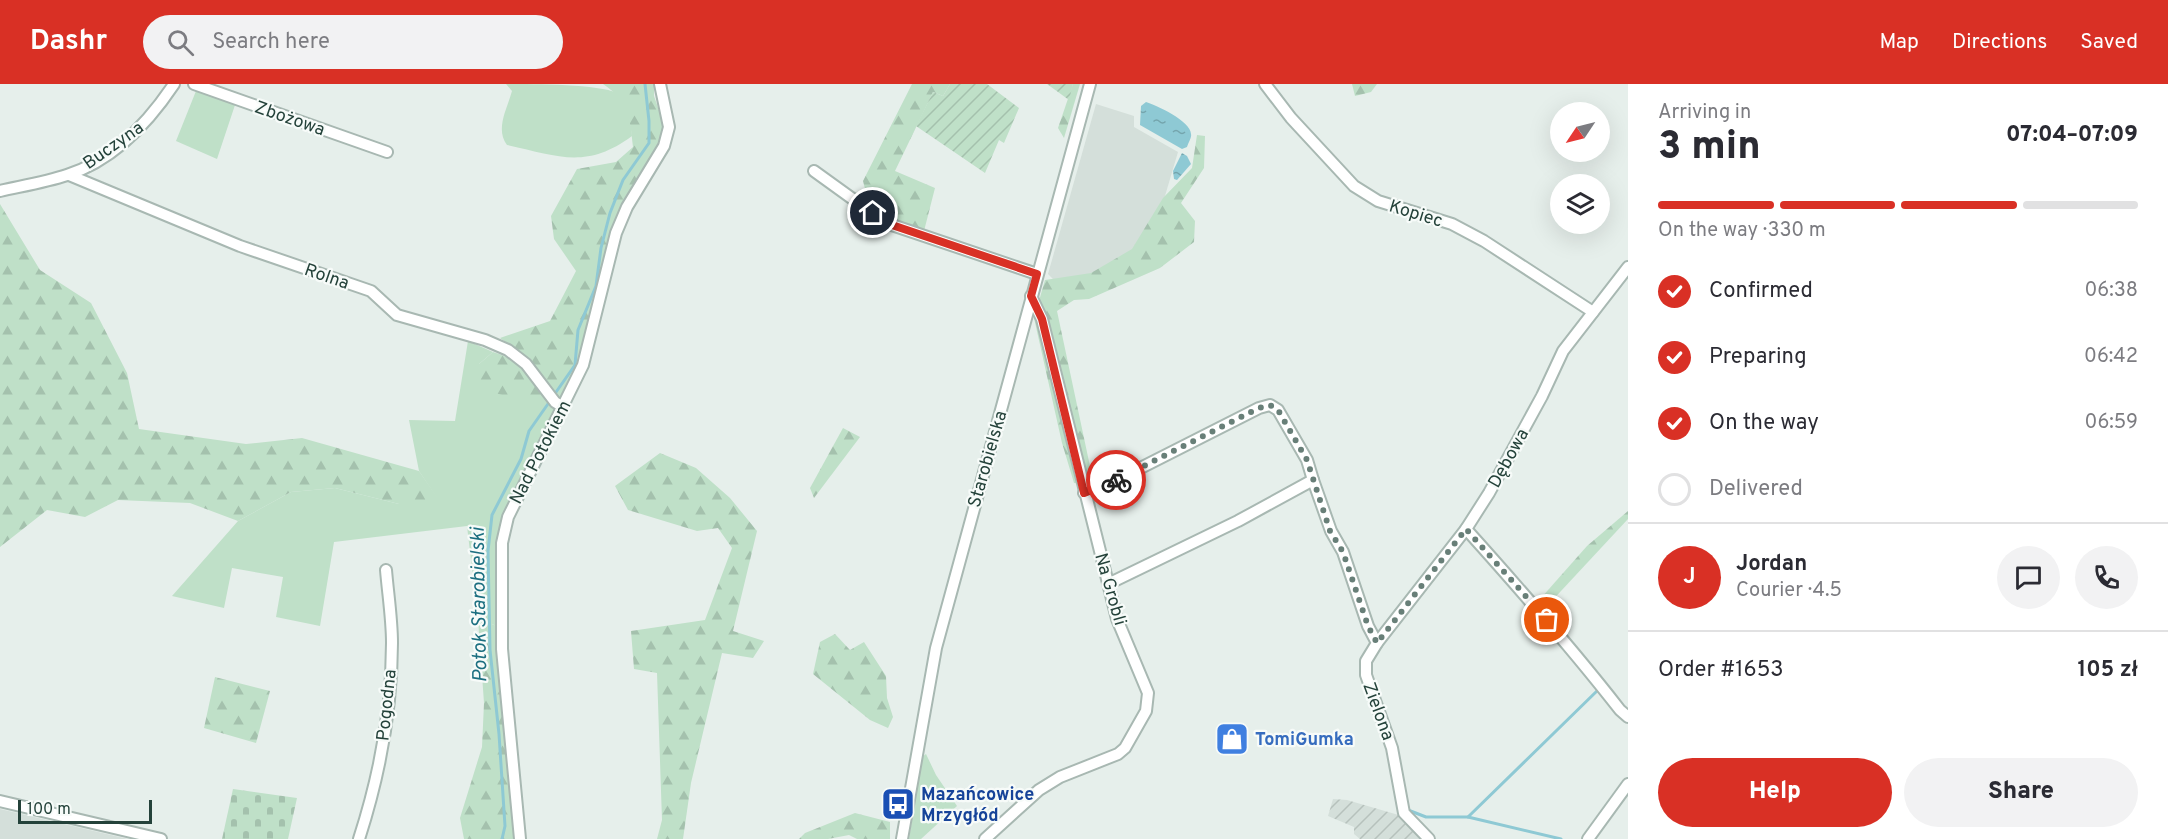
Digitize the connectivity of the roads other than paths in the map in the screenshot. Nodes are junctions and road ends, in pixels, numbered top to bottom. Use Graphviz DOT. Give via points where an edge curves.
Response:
graph roads {
  1 [pos="174,84"];
  2 [pos="194,84"];
  3 [pos="660,84"];
  4 [pos="1090,84"];
  5 [pos="1265,84"];
  6 [pos="387,152"];
  7 [pos="814,171"];
  8 [pos="69,175"];
  9 [pos="0,191"];
  10 [pos="1628,267"];
  11 [pos="1037,274"];
  12 [pos="1031,296"];
  13 [pos="1593,312"];
  14 [pos="555,401"];
  15 [pos="1313,480"];
  16 [pos="1084,493"];
  17 [pos="1466,529"];
  18 [pos="386,570"];
  19 [pos="1110,583"];
  20 [pos="1377,643"];
  21 [pos="1628,717"];
  22 [pos="1628,784"];
  23 [pos="0,801"];
  24 [pos="161,839"];
  25 [pos="359,839"];
  26 [pos="520,839"];
  27 [pos="902,839"];
  28 [pos="985,839"];
  29 [pos="1429,839"];
  30 [pos="1588,839"];
  1 -- 8 [label="street, Buczyna" via="132,136"];
  2 -- 6 [label="street, Zbożowa"];
  3 -- 14 [label="street, Nad Potokiem" via="669,127 664,146 616,233 583,365"];
  4 -- 11 [label="street, Starobielska"];
  5 -- 13 [label="street, Kopiec" via="1354,186 1378,201 1452,224"];
  7 -- 11 [label="street" via="886,223"];
  8 -- 9 [label="street, Buczyna"];
  8 -- 14 [label="street, Rolna" via="240,246 371,291 397,315 508,350 526,364"];
  10 -- 13 [label="street, Dębowa"];
  11 -- 12 [label="street, Starobielska"];
  12 -- 16 [label="street, Na Grobli" via="1042,319"];
  12 -- 27 [label="street, Starobielska" via="936,648"];
  13 -- 17 [label="street, Dębowa" via="1563,351 1542,396"];
  14 -- 26 [label="street, Nad Potokiem" via="508,517 502,543 502,649"];
  15 -- 16 [label="street" via="1307,460 1278,410 1270,405"];
  15 -- 19 [label="street"];
  15 -- 20 [label="street"];
  16 -- 19 [label="street, Na Grobli"];
  17 -- 20 [label="street, Dębowa"];
  17 -- 21 [label="street"];
  18 -- 25 [label="street, Pogodna" via="392,643 386,714 371,802"];
  19 -- 28 [label="street, Na Grobli" via="1117,619 1148,693 1146,711 1118,754 1060,777"];
  20 -- 29 [label="street, Zielona" via="1366,661 1366,675 1392,748 1404,813"];
  22 -- 30 [label="street"];
  23 -- 24 [label="street"];
}
